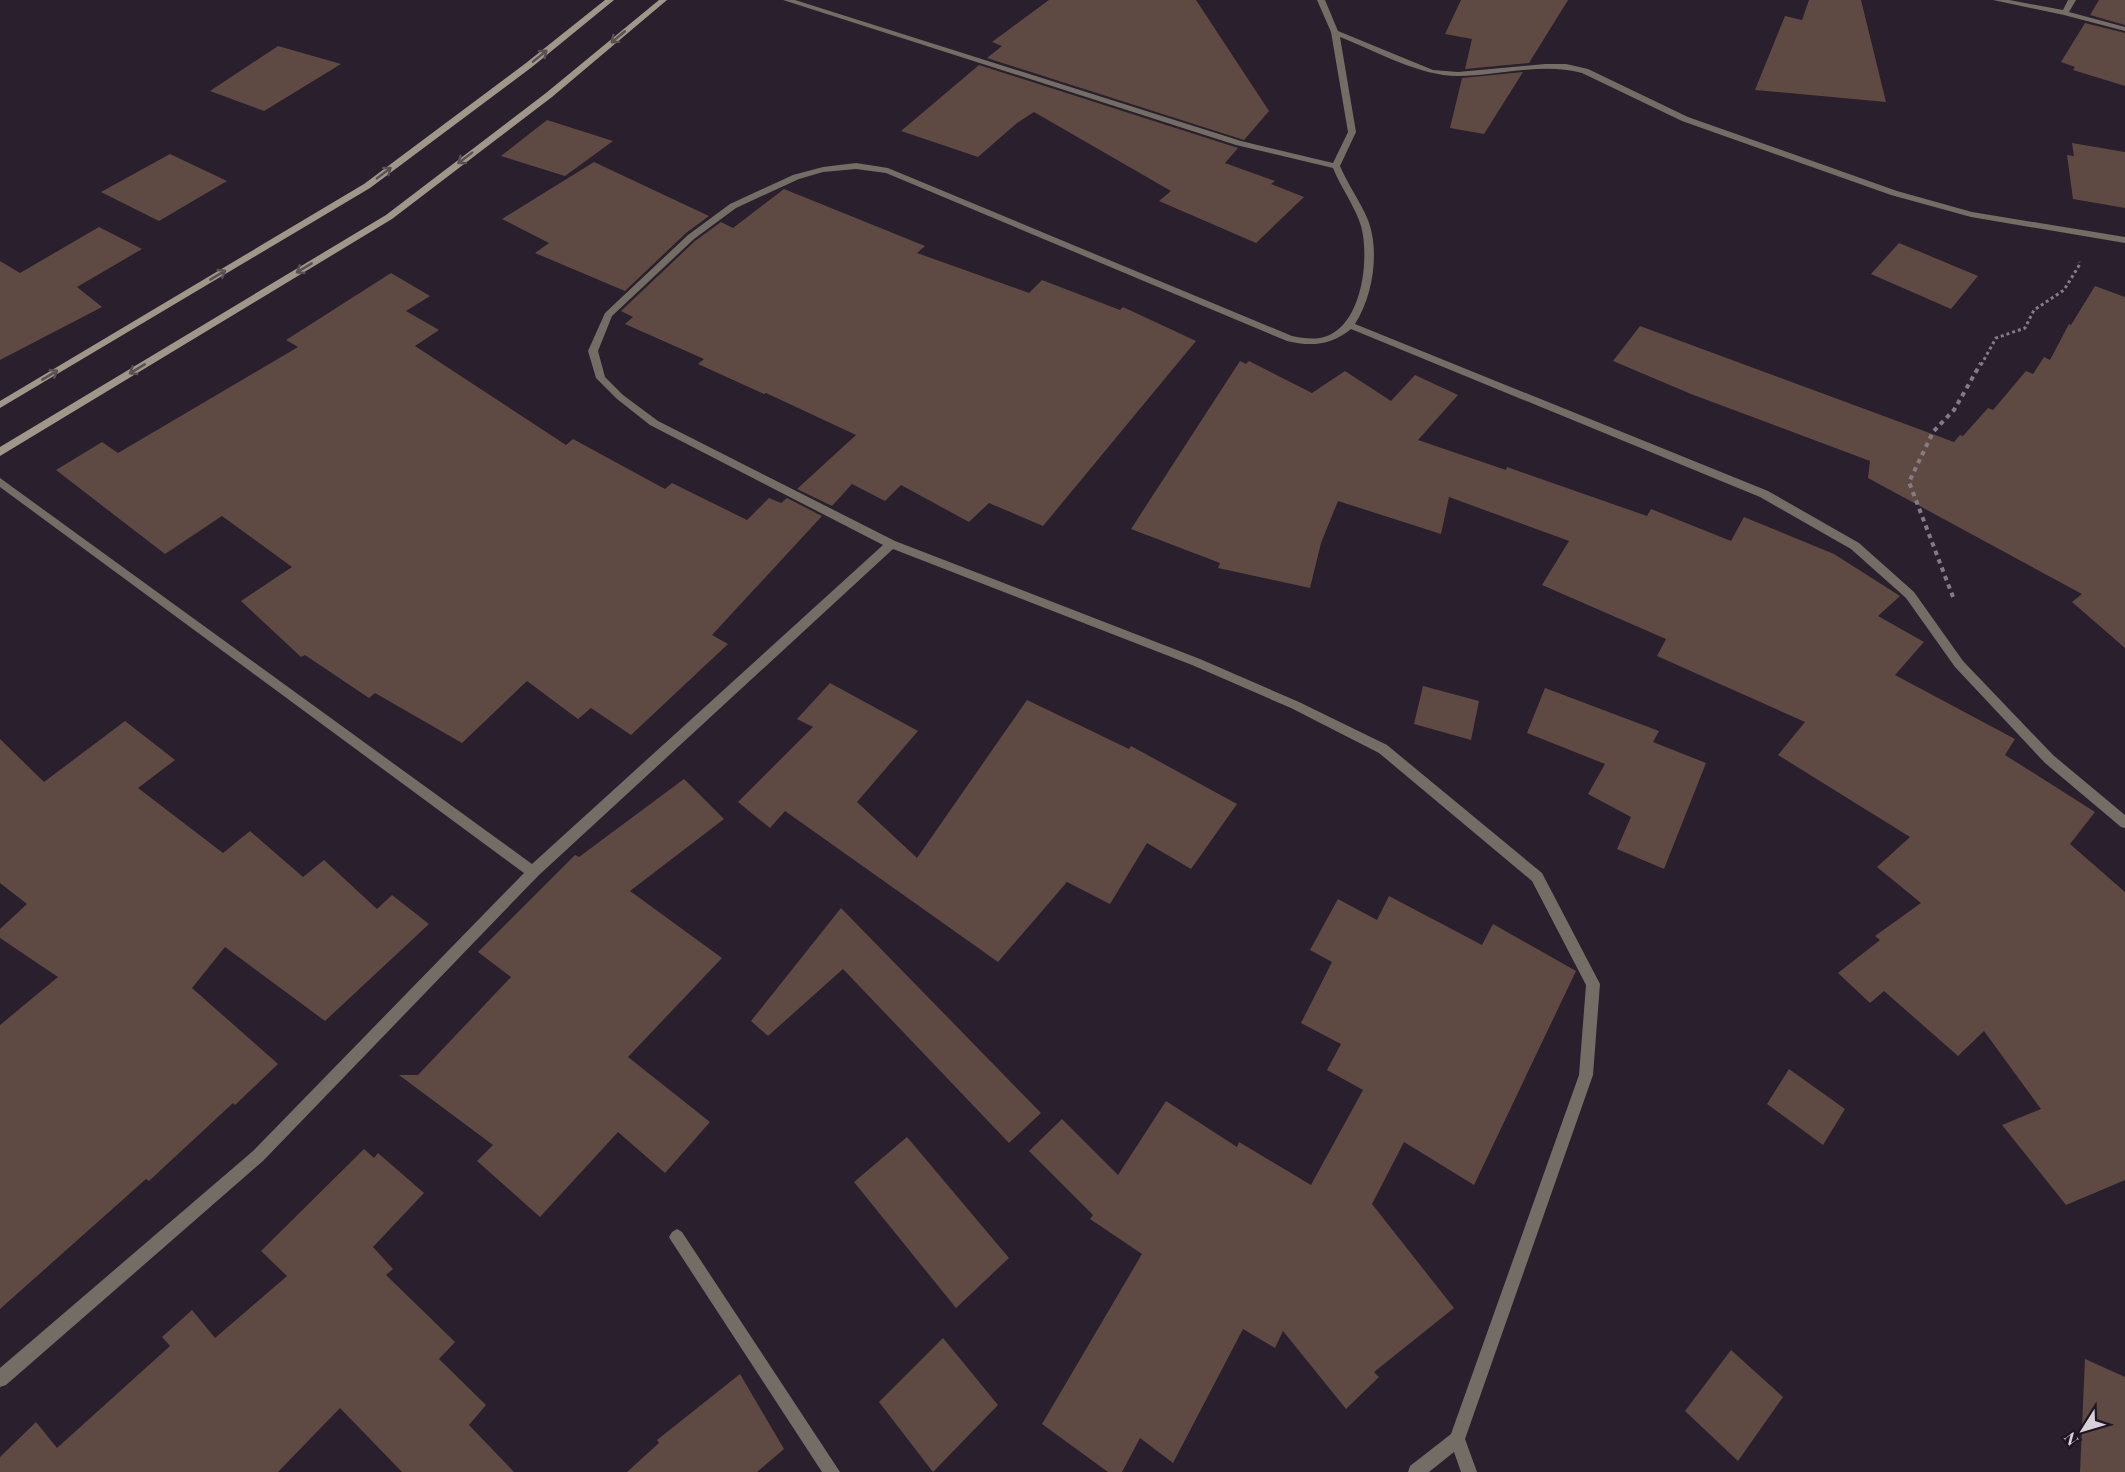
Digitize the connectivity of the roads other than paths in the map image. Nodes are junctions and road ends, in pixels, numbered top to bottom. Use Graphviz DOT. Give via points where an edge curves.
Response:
graph roads {
  1 [pos="610,0"];
  2 [pos="663,0"];
  3 [pos="787,0"];
  4 [pos="1321,0"];
  5 [pos="1997,0"];
  6 [pos="2072,0"];
  7 [pos="2065,14"];
  8 [pos="2125,29"];
  9 [pos="1335,32"];
  10 [pos="1336,166"];
  11 [pos="2125,240"];
  12 [pos="1350,325"];
  13 [pos="0,405"];
  14 [pos="0,452"];
  15 [pos="0,482"];
  16 [pos="891,544"];
  17 [pos="2125,823"];
  18 [pos="533,872"];
  19 [pos="676,1238"];
  20 [pos="0,1379"];
  21 [pos="1457,1439"];
  22 [pos="832,1472"];
  23 [pos="1416,1472"];
  24 [pos="1469,1472"];
  13 -- 1 [label="street, one-way" via="367,186"];
  2 -- 14 [label="street, one-way" via="549,95 388,217"];
  3 -- 10 [label="street" via="1196,130"];
  4 -- 9 [label="street"];
  5 -- 7 [label="street"];
  6 -- 7 [label="street"];
  7 -- 8 [label="street"];
  9 -- 10 [label="street" via="1352,132"];
  9 -- 11 [label="street" via="1432,72 1458,74 1545,66 1585,71 1685,119 1894,193 1971,214"];
  10 -- 12 [label="street" via="1366,227 1370,254 1363,293"];
  12 -- 16 [label="street" via="1332,338 1316,343 1290,339 888,171 856,166 823,170 796,177 733,206 691,237 608,315 593,351 601,378 654,423"];
  12 -- 17 [label="street" via="1764,494 1855,546 1910,595 1959,664 2049,759"];
  15 -- 18 [label="street"];
  16 -- 18 [label="street"];
  16 -- 21 [label="street" via="1196,662 1383,749 1537,877 1593,984 1586,1075"];
  18 -- 20 [label="street" via="258,1156"];
  19 -- 22 [label="street"];
  21 -- 23 [label="street"];
  21 -- 24 [label="street"];
}
